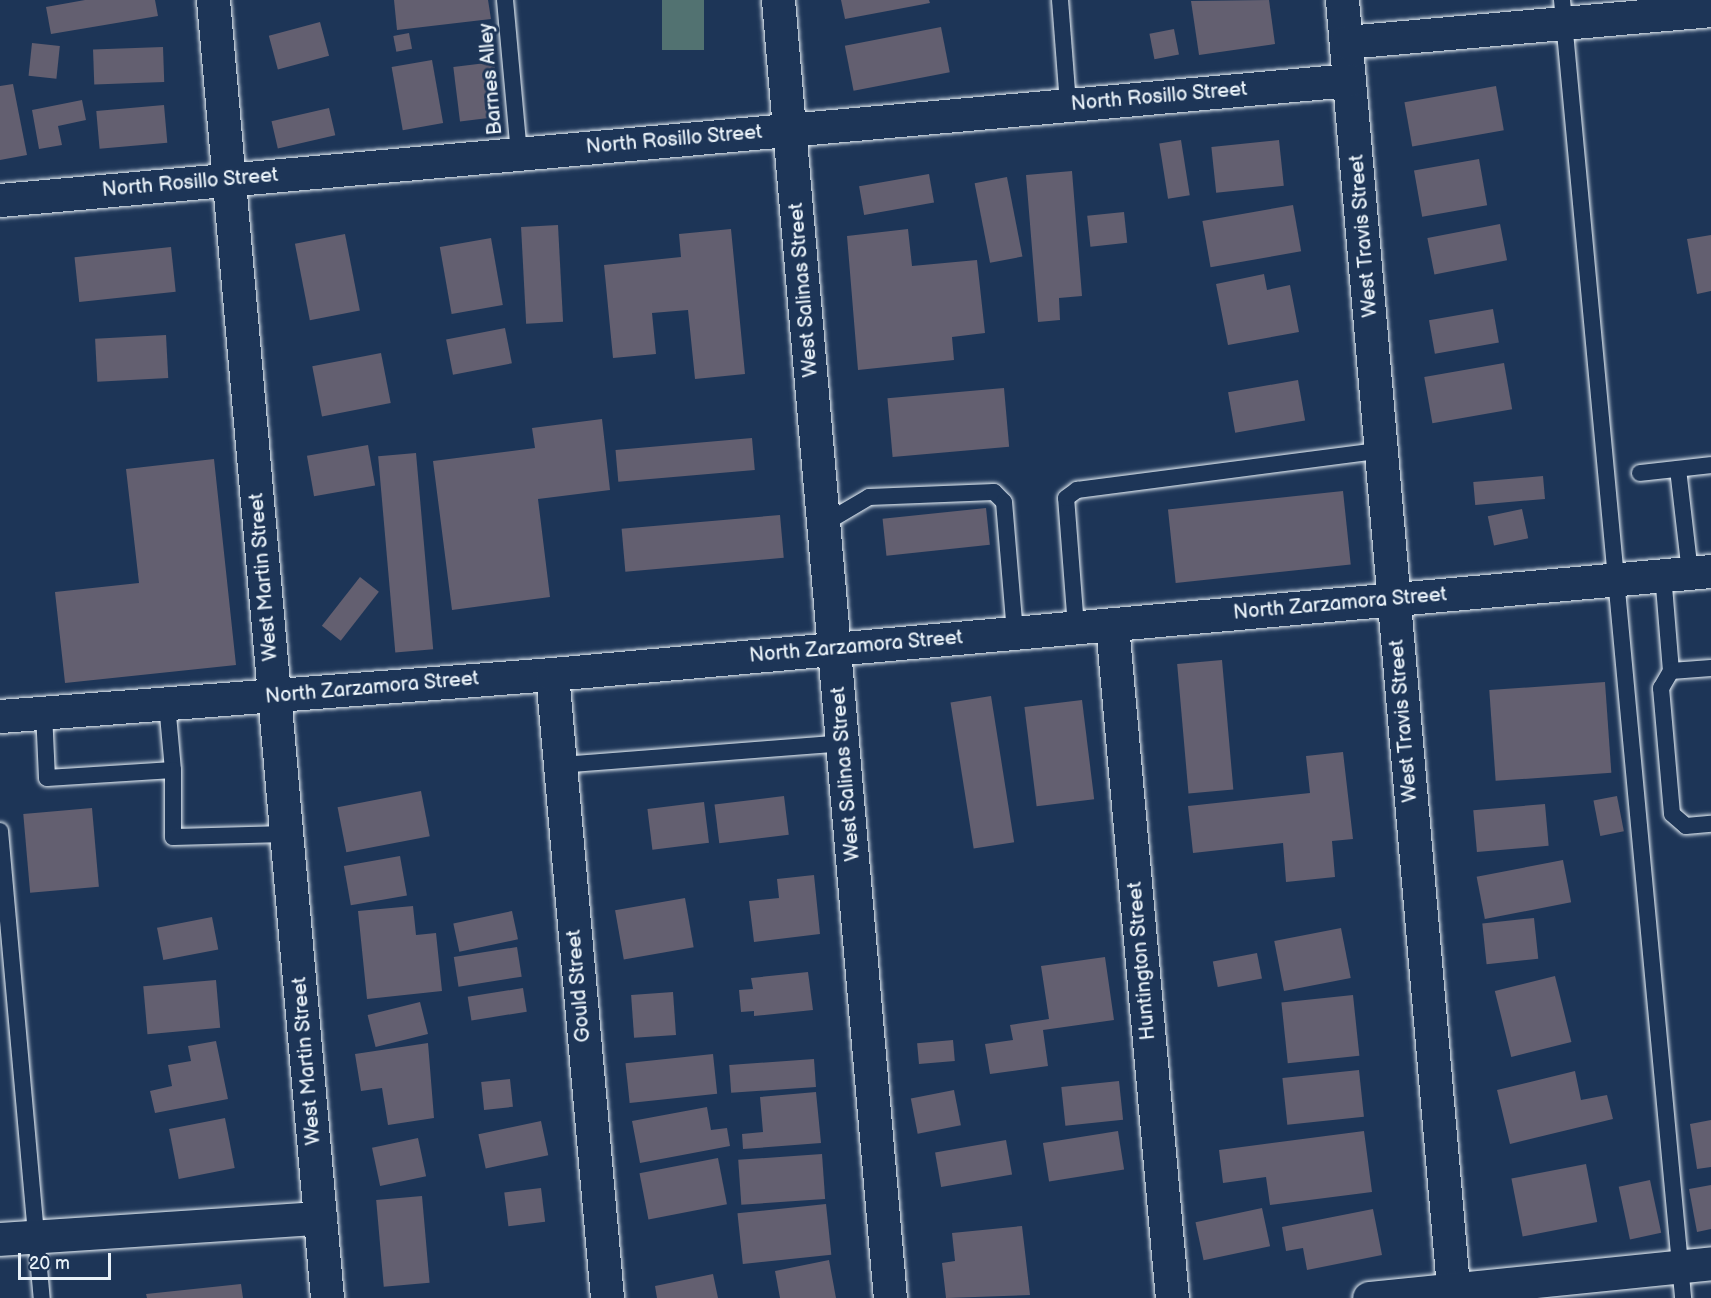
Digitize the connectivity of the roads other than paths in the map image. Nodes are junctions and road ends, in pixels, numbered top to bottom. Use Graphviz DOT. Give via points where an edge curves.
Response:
graph roads {
  1 [pos="213,0"];
  2 [pos="505,0"];
  3 [pos="778,0"];
  4 [pos="1060,0"];
  5 [pos="1342,0"];
  6 [pos="1711,10"];
  7 [pos="1563,11"];
  8 [pos="1346,42"];
  9 [pos="1349,80"];
  10 [pos="1068,105"];
  11 [pos="790,130"];
  12 [pos="519,154"];
  13 [pos="229,180"];
  14 [pos="0,200"];
  15 [pos="1383,450"];
  16 [pos="1711,465"];
  17 [pos="1678,469"];
  18 [pos="1640,473"];
  19 [pos="825,523"];
  20 [pos="1688,572"];
  21 [pos="1618,578"];
  22 [pos="1394,600"];
  23 [pos="1112,625"];
  24 [pos="1076,627"];
  25 [pos="1015,632"];
  26 [pos="835,649"];
  27 [pos="1711,668"];
  28 [pos="1671,671"];
  29 [pos="552,674"];
  30 [pos="275,696"];
  31 [pos="167,704"];
  32 [pos="44,712"];
  33 [pos="0,716"];
  34 [pos="844,743"];
  35 [pos="560,765"];
  36 [pos="173,770"];
  37 [pos="1711,825"];
  38 [pos="0,831"];
  39 [pos="287,834"];
  40 [pos="320,1218"];
  41 [pos="36,1236"];
  42 [pos="0,1239"];
  43 [pos="1696,1264"];
  44 [pos="1453,1294"];
  45 [pos="42,1298"];
  46 [pos="327,1298"];
  47 [pos="607,1298"];
  48 [pos="890,1298"];
  49 [pos="1172,1298"];
  50 [pos="1369,1298"];
  51 [pos="1683,1298"];
  1 -- 13 [label="street, West Martin Street"];
  2 -- 12 [label="lane, Barnes Alley"];
  3 -- 11 [label="street, West Salinas Street"];
  4 -- 10 [label="lane"];
  5 -- 8 [label="street, West Travis Street"];
  6 -- 7 [label="street"];
  7 -- 8 [label="street"];
  7 -- 21 [label="lane"];
  8 -- 9 [label="street, West Travis Street"];
  9 -- 10 [label="street, North Rosillo Street"];
  9 -- 15 [label="street, West Travis Street"];
  10 -- 11 [label="street, North Rosillo Street"];
  11 -- 12 [label="street, North Rosillo Street"];
  11 -- 19 [label="street, West Salinas Street"];
  12 -- 13 [label="street, North Rosillo Street"];
  13 -- 14 [label="street, North Rosillo Street"];
  13 -- 30 [label="street, West Martin Street"];
  15 -- 22 [label="street, West Travis Street"];
  15 -- 24 [label="lane" via="1077,490 1066,498"];
  16 -- 17 [label="lane"];
  17 -- 18 [label="lane"];
  17 -- 20 [label="lane"];
  19 -- 25 [label="lane" via="869,497 994,492 1005,502"];
  19 -- 26 [label="street, West Salinas Street"];
  20 -- 21 [label="street, North Zarzamora Street"];
  20 -- 28 [label="lane"];
  21 -- 22 [label="street, North Zarzamora Street"];
  21 -- 43 [label="lane"];
  22 -- 23 [label="street, North Zarzamora Street"];
  22 -- 44 [label="street, West Travis Street"];
  23 -- 24 [label="street, North Zarzamora Street"];
  23 -- 49 [label="street, Huntington Street"];
  24 -- 25 [label="street, North Zarzamora Street"];
  25 -- 26 [label="street, North Zarzamora Street"];
  26 -- 29 [label="street, North Zarzamora Street"];
  26 -- 34 [label="street, West Salinas Street"];
  27 -- 28 [label="lane"];
  28 -- 37 [label="lane" via="1661,688 1672,814 1686,826"];
  29 -- 30 [label="street, North Zarzamora Street"];
  29 -- 35 [label="street, Gould Street"];
  30 -- 31 [label="street, North Zarzamora Street"];
  30 -- 39 [label="street, West Martin Street"];
  31 -- 32 [label="street, North Zarzamora Street"];
  31 -- 36 [label="lane"];
  32 -- 33 [label="street, North Zarzamora Street"];
  32 -- 36 [label="lane" via="47,778"];
  34 -- 35 [label="lane"];
  34 -- 48 [label="street, West Salinas Street"];
  35 -- 47 [label="street, Gould Street"];
  36 -- 39 [label="lane" via="173,837"];
  38 -- 41 [label="lane"];
  39 -- 40 [label="street, West Martin Street"];
  40 -- 41 [label="street"];
  40 -- 46 [label="street, West Martin Street"];
  41 -- 42 [label="street"];
  41 -- 45 [label="lane"];
  43 -- 44 [label="street"];
  43 -- 51 [label="lane"];
  44 -- 50 [label="street"];
}
